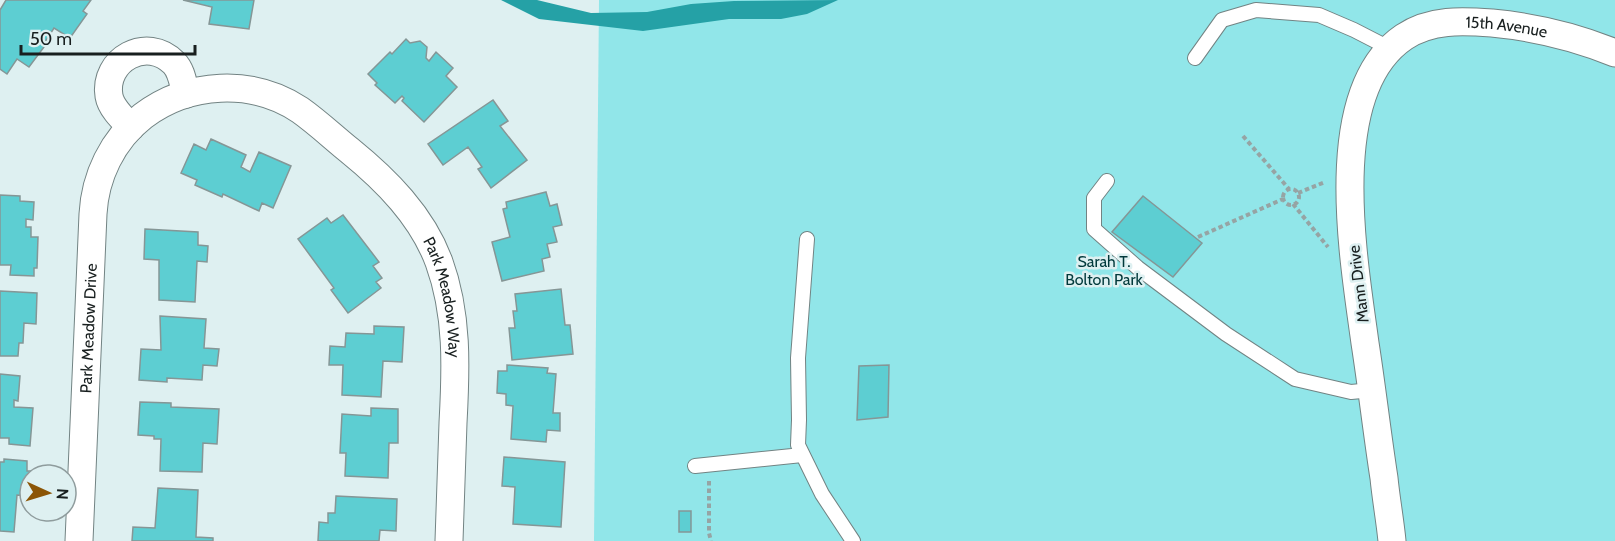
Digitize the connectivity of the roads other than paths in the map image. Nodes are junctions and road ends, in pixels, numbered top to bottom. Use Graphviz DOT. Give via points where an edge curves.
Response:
graph roads {
  1 [pos="1396,45"];
  2 [pos="1615,53"];
  3 [pos="1195,58"];
  4 [pos="186,94"];
  5 [pos="300,110"];
  6 [pos="131,127"];
  7 [pos="1107,181"];
  8 [pos="807,239"];
  9 [pos="1372,390"];
  10 [pos="802,455"];
  11 [pos="695,466"];
  12 [pos="79,541"];
  13 [pos="449,541"];
  14 [pos="854,541"];
  15 [pos="1392,541"];
  1 -- 2 [label="street, 15th Avenue" via="1433,24 1475,22 1539,30"];
  1 -- 3 [label="lane" via="1319,15 1256,10 1222,20"];
  1 -- 9 [label="street, Mann Drive" via="1375,68 1363,94 1351,167 1353,247"];
  4 -- 5 [label="street, Park Meadow Drive" via="240,88 271,96"];
  4 -- 6 [label="street, Park Meadow Drive" via="157,107"];
  4 -- 6 [label="street" via="178,68 166,57 151,51 130,54 115,66 108,88 118,114"];
  5 -- 13 [label="street, Park Meadow Way" via="393,189 413,214 439,263 452,305 456,360"];
  6 -- 12 [label="street, Park Meadow Drive" via="106,162 93,203"];
  7 -- 9 [label="lane" via="1094,198 1094,229 1138,268 1226,334 1295,379 1351,392"];
  8 -- 10 [label="lane" via="798,383 798,445"];
  9 -- 15 [label="street, Mann Drive"];
  10 -- 11 [label="lane"];
  10 -- 14 [label="lane" via="822,494"];
}
